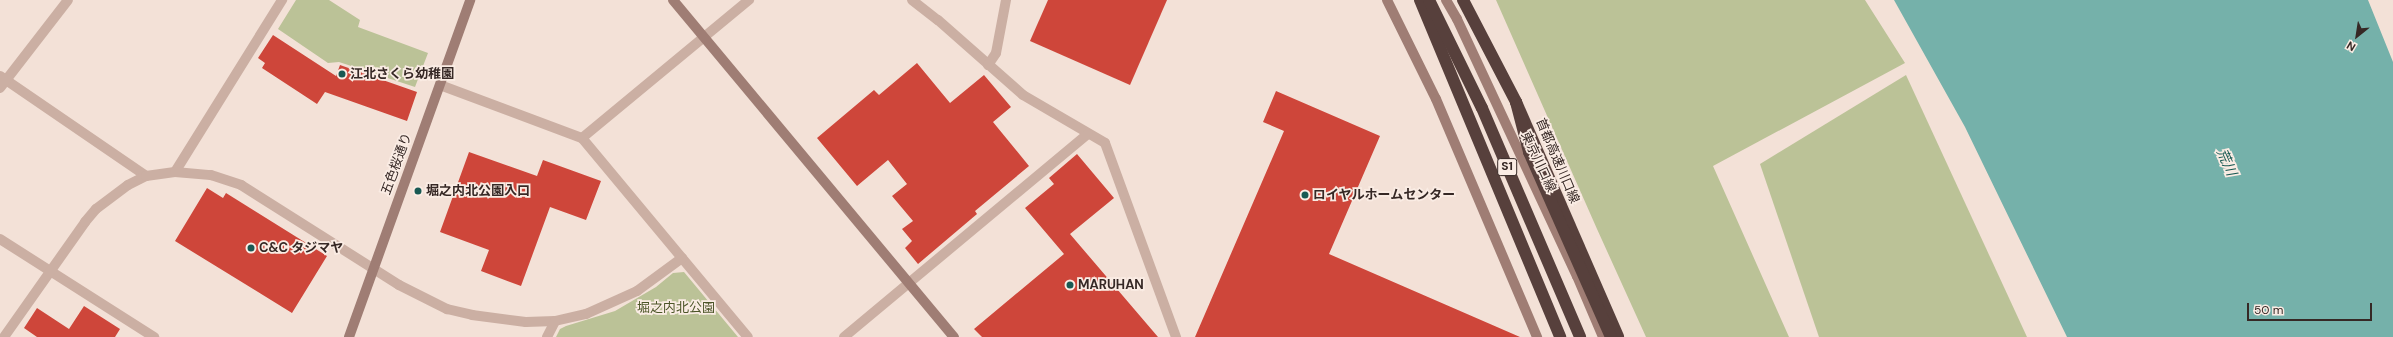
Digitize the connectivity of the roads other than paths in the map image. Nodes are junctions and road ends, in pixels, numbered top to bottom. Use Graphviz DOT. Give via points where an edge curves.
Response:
graph roads {
  1 [pos="68,0"];
  2 [pos="282,0"];
  3 [pos="470,0"];
  4 [pos="673,0"];
  5 [pos="749,0"];
  6 [pos="912,0"];
  7 [pos="1006,0"];
  8 [pos="1387,0"];
  9 [pos="1420,0"];
  10 [pos="1429,0"];
  11 [pos="1446,0"];
  12 [pos="1463,0"];
  13 [pos="704,37"];
  14 [pos="988,65"];
  15 [pos="2,81"];
  16 [pos="440,85"];
  17 [pos="1516,102"];
  18 [pos="1088,134"];
  19 [pos="582,138"];
  20 [pos="175,172"];
  21 [pos="146,176"];
  22 [pos="0,239"];
  23 [pos="682,258"];
  24 [pos="50,270"];
  25 [pos="373,270"];
  26 [pos="1577,276"];
  27 [pos="909,283"];
  28 [pos="555,321"];
  29 [pos="4,337"];
  30 [pos="154,337"];
  31 [pos="349,337"];
  32 [pos="546,337"];
  33 [pos="748,337"];
  34 [pos="844,337"];
  35 [pos="954,337"];
  36 [pos="1176,337"];
  37 [pos="1537,337"];
  38 [pos="1560,337"];
  39 [pos="1580,337"];
  40 [pos="1603,337"];
  41 [pos="1611,337"];
  42 [pos="1618,337"];
  1 -- 15 [label="street"];
  2 -- 20 [label="street"];
  3 -- 16 [label="street, 五色桜通り"];
  4 -- 13 [label="street"];
  5 -- 13 [label="street"];
  6 -- 14 [label="street"];
  7 -- 14 [label="street" via="996,53"];
  8 -- 37 [label="street" via="1436,99"];
  9 -- 38 [label="highway"];
  10 -- 39 [label="highway, S1" via="1482,108"];
  11 -- 26 [label="street, 東京川口線"];
  12 -- 17 [label="highway, 首都高速川口線 / S1"];
  13 -- 19 [label="street"];
  13 -- 27 [label="street"];
  14 -- 18 [label="street" via="1023,95"];
  15 -- 21 [label="street"];
  16 -- 19 [label="street"];
  16 -- 25 [label="street, 五色桜通り"];
  17 -- 41 [label="highway, S1, bridge" via="1529,152"];
  17 -- 42 [label="highway, 首都高速川口線 / S1, bridge"];
  18 -- 27 [label="street"];
  18 -- 36 [label="street" via="1105,143"];
  19 -- 23 [label="street"];
  20 -- 21 [label="street"];
  20 -- 25 [label="street" via="211,175 241,186"];
  21 -- 24 [label="street" via="128,185 96,209"];
  22 -- 24 [label="street"];
  23 -- 28 [label="street" via="656,278 618,301 586,314"];
  23 -- 33 [label="street"];
  24 -- 29 [label="street"];
  24 -- 30 [label="street"];
  25 -- 28 [label="street" via="447,309 498,319"];
  25 -- 31 [label="street, 五色桜通り"];
  26 -- 40 [label="street, 東京川口線"];
  26 -- 41 [label="street"];
  27 -- 34 [label="street"];
  27 -- 35 [label="street"];
  28 -- 32 [label="street"];
}
